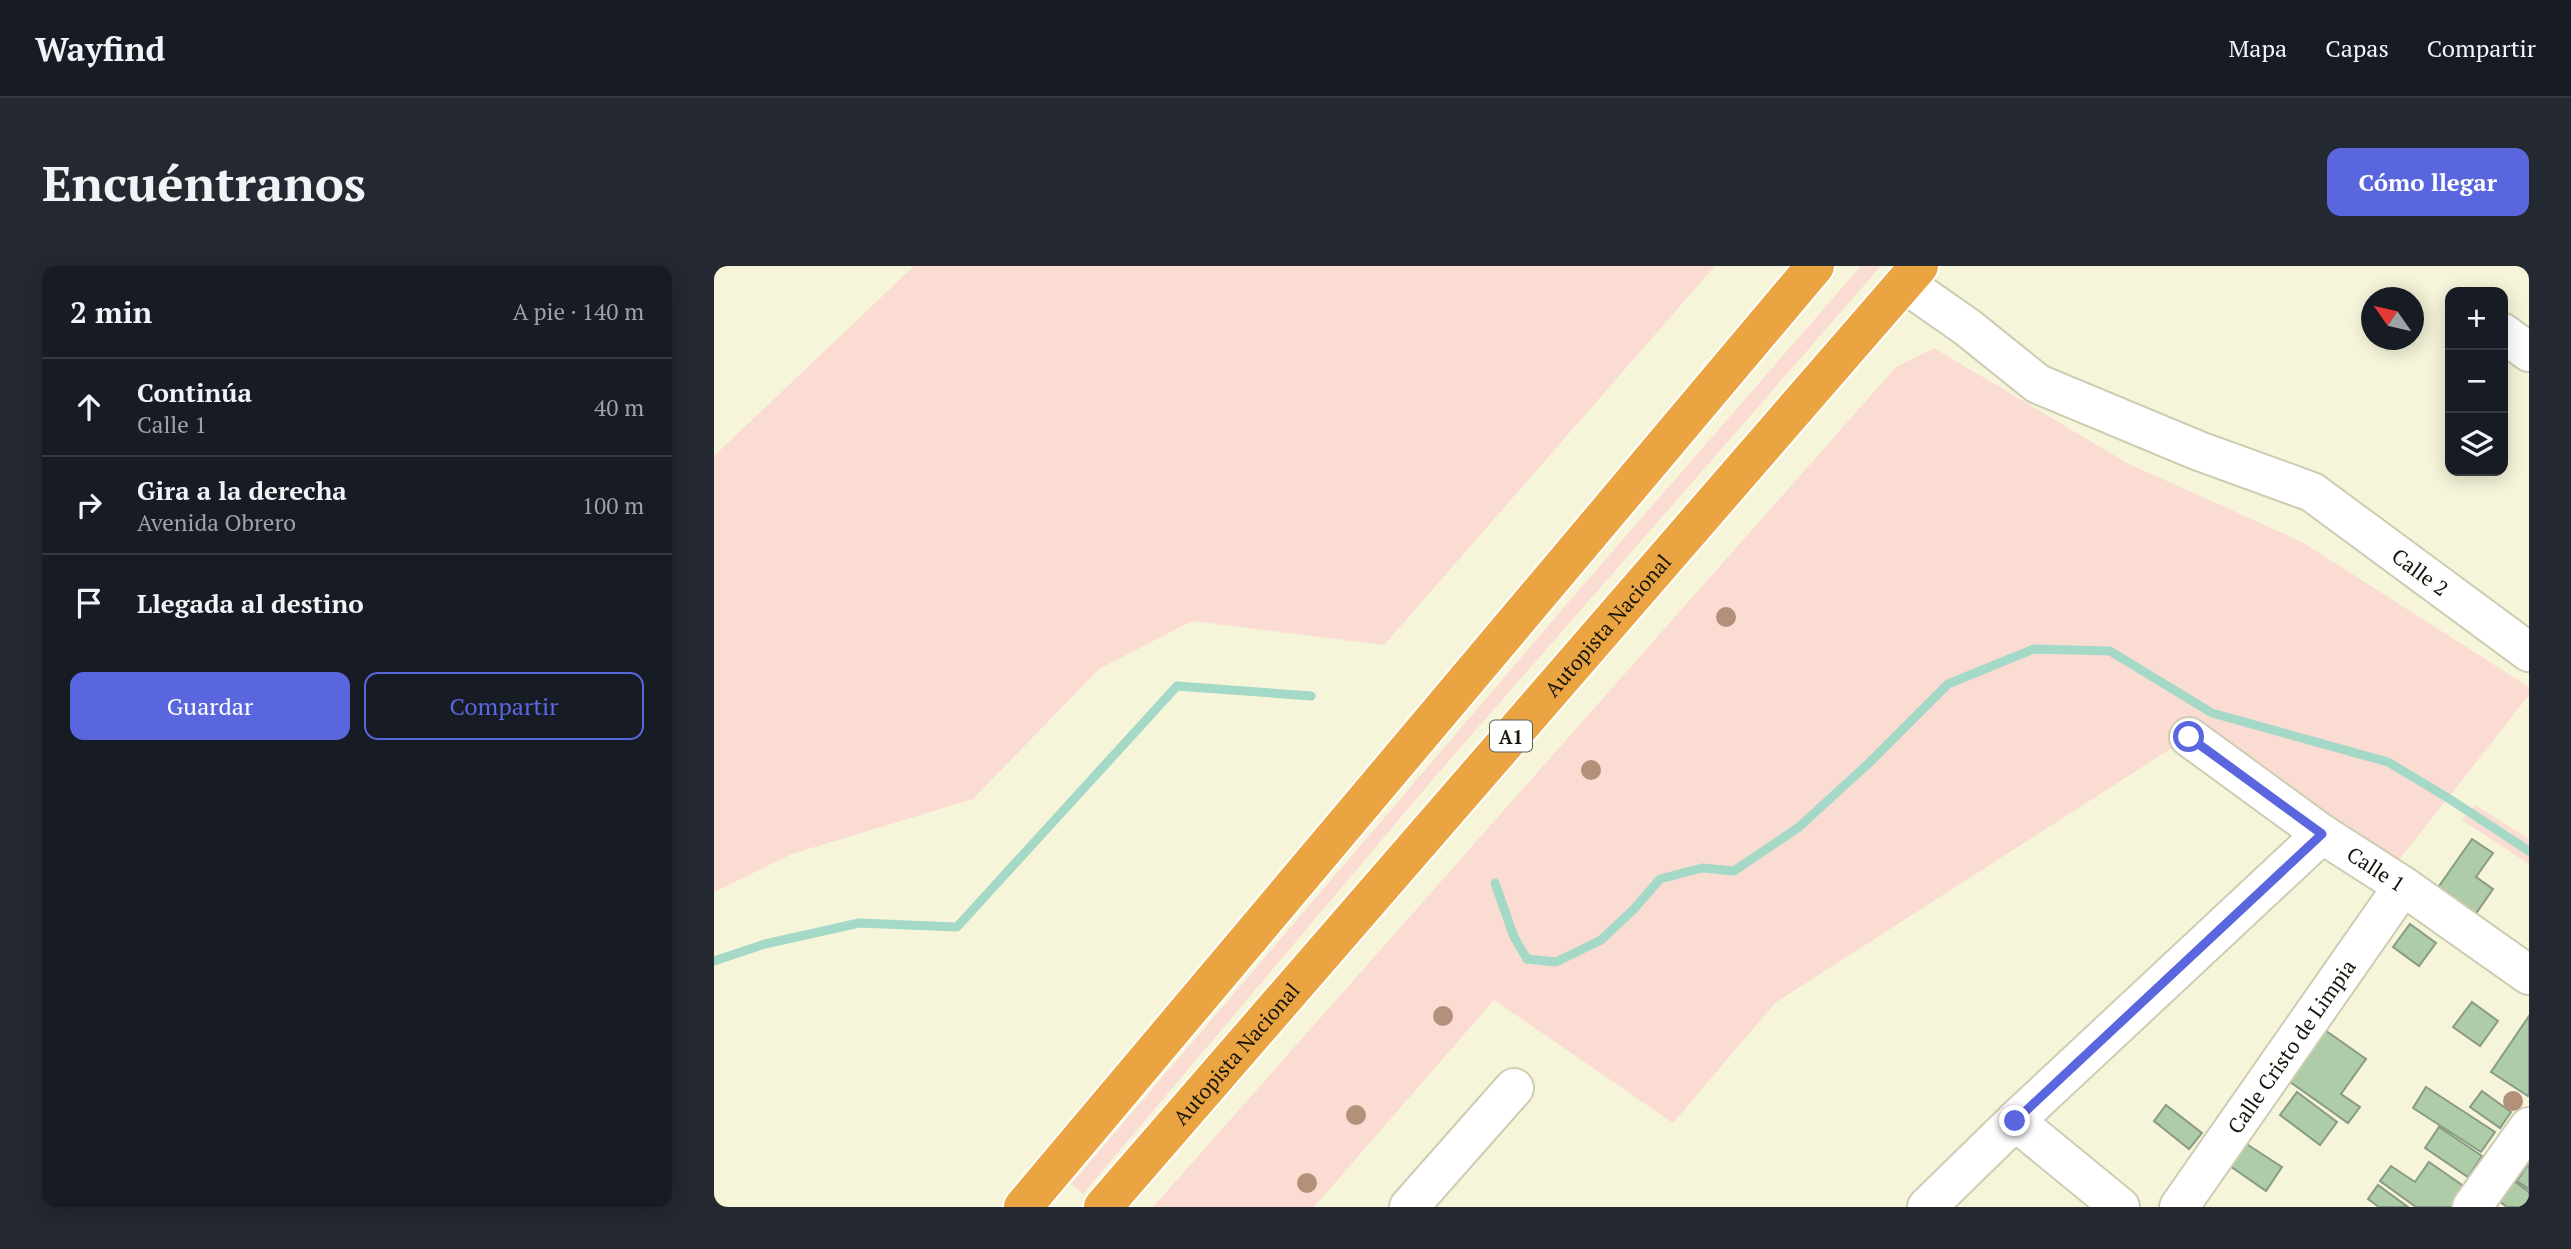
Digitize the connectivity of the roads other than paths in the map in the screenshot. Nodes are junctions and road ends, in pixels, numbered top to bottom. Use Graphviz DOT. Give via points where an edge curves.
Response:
graph roads {
  1 [pos="1815,266"];
  2 [pos="1912,275"];
  3 [pos="2508,337"];
  4 [pos="2529,352"];
  5 [pos="2529,652"];
  6 [pos="2189,737"];
  7 [pos="2322,834"];
  8 [pos="2403,886"];
  9 [pos="2529,975"];
  10 [pos="1514,1088"];
  11 [pos="2015,1121"];
  12 [pos="2529,1127"];
  13 [pos="1023,1207"];
  14 [pos="1103,1207"];
  15 [pos="1409,1207"];
  16 [pos="1927,1207"];
  17 [pos="2120,1207"];
  18 [pos="2179,1207"];
  19 [pos="2472,1207"];
  1 -- 13 [label="highway"];
  2 -- 5 [label="street, Calle 2" via="2038,384 2312,492"];
  2 -- 14 [label="highway, Autopista Nacional / A1"];
  3 -- 4 [label="street"];
  6 -- 7 [label="street, Calle 1"];
  7 -- 8 [label="street, Calle 1"];
  7 -- 11 [label="street"];
  8 -- 9 [label="street, Calle 1"];
  8 -- 18 [label="street, Calle Cristo de Limpia"];
  10 -- 15 [label="street"];
  11 -- 16 [label="street"];
  11 -- 17 [label="street"];
  12 -- 19 [label="street"];
}
